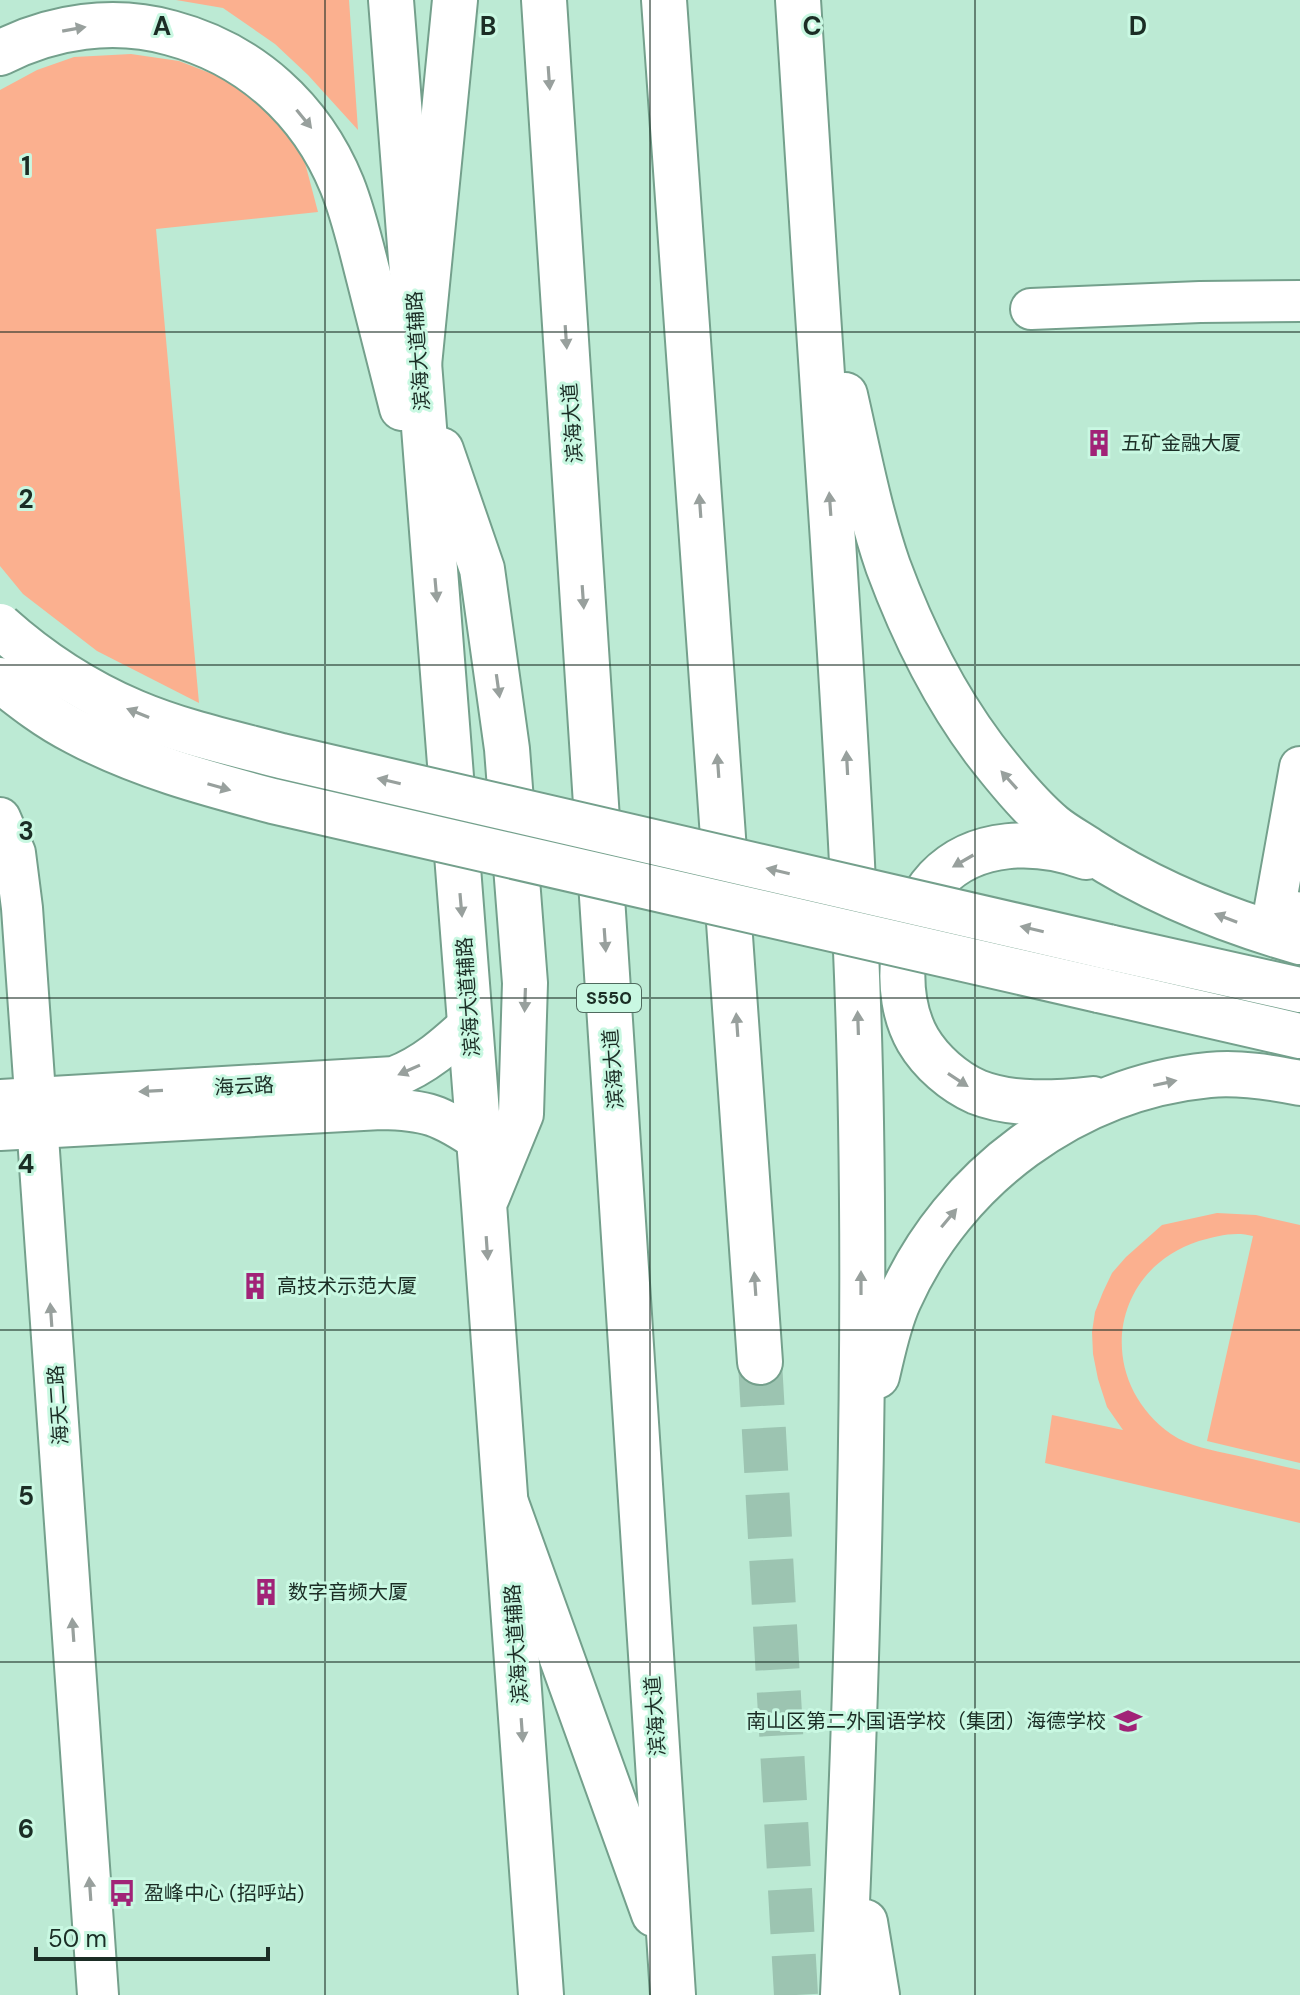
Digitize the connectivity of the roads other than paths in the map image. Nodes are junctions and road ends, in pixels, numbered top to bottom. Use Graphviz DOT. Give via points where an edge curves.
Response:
graph roads {
  1 [pos="391,0"];
  2 [pos="455,0"];
  3 [pos="544,0"];
  4 [pos="664,0"];
  5 [pos="798,0"];
  6 [pos="0,53"];
  7 [pos="815,264"];
  8 [pos="1300,301"];
  9 [pos="1031,309"];
  10 [pos="420,380"];
  11 [pos="429,512"];
  12 [pos="0,626"];
  13 [pos="0,680"];
  14 [pos="1300,767"];
  15 [pos="0,818"];
  16 [pos="1118,869"];
  17 [pos="1300,913"];
  18 [pos="1300,942"];
  19 [pos="1300,990"];
  20 [pos="471,1023"];
  21 [pos="1300,1036"];
  22 [pos="1300,1083"];
  23 [pos="1118,1096"];
  24 [pos="19,1114"];
  25 [pos="479,1141"];
  26 [pos="484,1204"];
  27 [pos="760,1362"];
  28 [pos="862,1445"];
  29 [pos="506,1503"];
  30 [pos="850,1832"];
  31 [pos="672,1979"];
  32 [pos="98,1995"];
  33 [pos="541,1995"];
  34 [pos="843,1995"];
  35 [pos="877,1995"];
  1 -- 10 [label="main road, 滨海大道辅路"];
  2 -- 10 [label="main road"];
  3 -- 31 [label="main road, 滨海大道 / S550, one-way"];
  27 -- 4 [label="main road, one-way"];
  5 -- 7 [label="main road"];
  6 -- 11 [label="main road, one-way" via="82,27 152,28 220,51 281,92 308,122 342,186"];
  16 -- 7 [label="main road, one-way" via="1053,826 1005,777 961,717 920,644 888,565 867,491"];
  28 -- 7 [label="main road, one-way" via="855,917"];
  8 -- 9 [label="street"];
  10 -- 11 [label="main road, 滨海大道辅路"];
  10 -- 26 [label="main road, one-way" via="482,569 507,749 525,983 521,1114"];
  11 -- 20 [label="main road, 滨海大道辅路, one-way"];
  19 -- 12 [label="main road, one-way, bridge" via="202,735 99,695"];
  13 -- 21 [label="main road, one-way, bridge" via="74,731 133,759 222,788"];
  14 -- 17 [label="street" via="1275,907"];
  15 -- 24 [label="street, 海天二路" via="19,874"];
  18 -- 16 [label="main road, one-way" via="1196,906"];
  16 -- 23 [label="main road, one-way" via="1047,846 996,848 972,855 937,879 921,901 910,926 903,987 918,1041 953,1078 977,1091 1024,1101"];
  20 -- 24 [label="street, 海云路, one-way" via="423,1064 394,1077"];
  20 -- 25 [label="main road, 滨海大道辅路"];
  23 -- 22 [label="main road, one-way" via="1210,1075"];
  28 -- 23 [label="main road, one-way" via="898,1303 939,1230 1020,1148 1058,1123"];
  24 -- 25 [label="street, 海云路" via="418,1111 451,1122"];
  32 -- 24 [label="street, 海天二路, one-way"];
  25 -- 26 [label="main road, 滨海大道辅路"];
  26 -- 29 [label="main road, 滨海大道辅路, one-way"];
  28 -- 30 [label="main road"];
  29 -- 31 [label="main road"];
  29 -- 33 [label="main road, 滨海大道辅路, one-way"];
  30 -- 34 [label="main road"];
  30 -- 35 [label="main road"];
}
